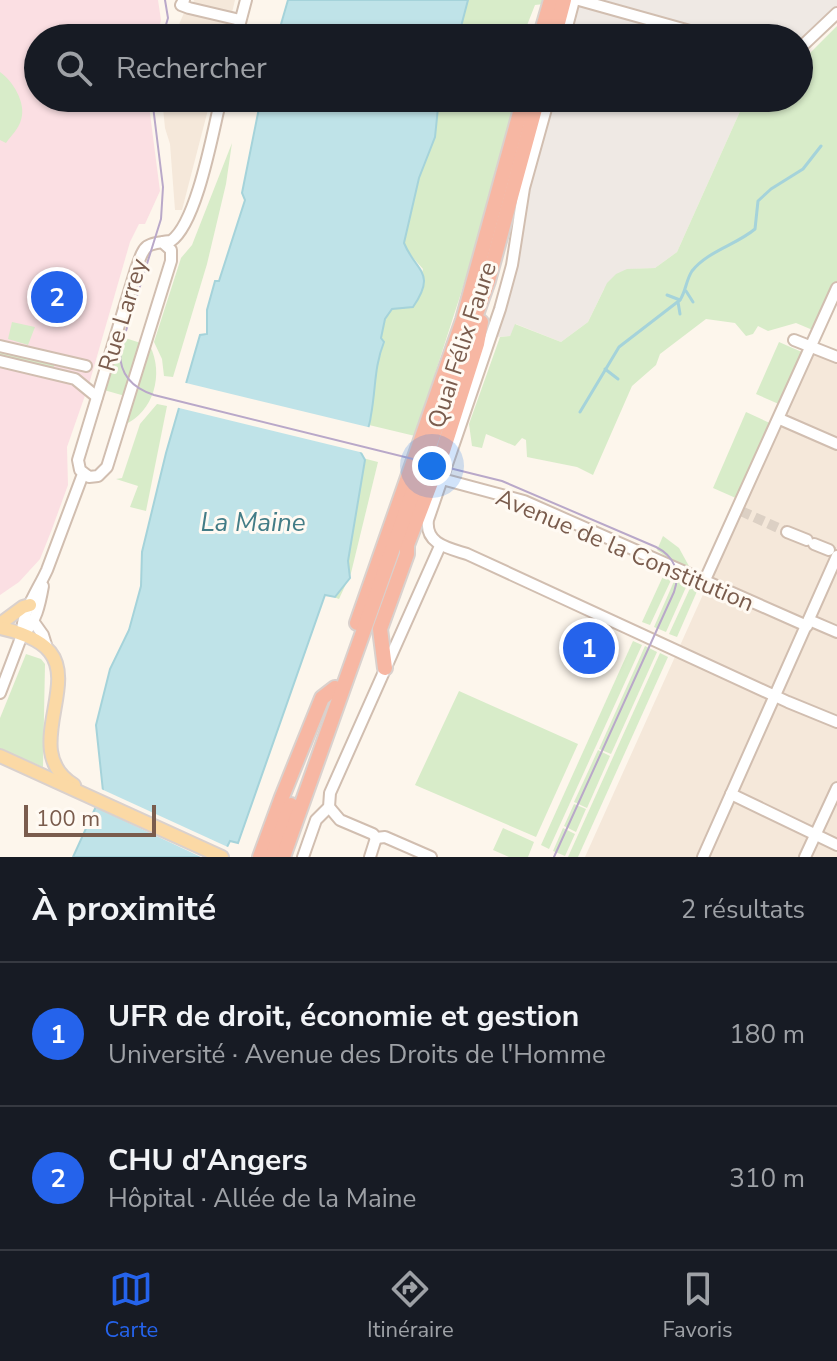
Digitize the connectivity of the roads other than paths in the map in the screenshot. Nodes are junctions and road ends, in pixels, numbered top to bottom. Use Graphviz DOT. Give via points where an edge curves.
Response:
graph roads {
  1 [pos="246,0"];
  2 [pos="551,0"];
  3 [pos="564,0"];
  4 [pos="576,0"];
  5 [pos="183,2"];
  6 [pos="837,13"];
  7 [pos="240,20"];
  8 [pos="239,24"];
  9 [pos="544,24"];
  10 [pos="558,24"];
  11 [pos="568,24"];
  12 [pos="664,24"];
  13 [pos="813,36"];
  14 [pos="217,112"];
  15 [pos="520,112"];
  16 [pos="534,112"];
  17 [pos="545,112"];
  18 [pos="190,212"];
  19 [pos="162,242"];
  20 [pos="172,255"];
  21 [pos="488,281"];
  22 [pos="837,288"];
  23 [pos="494,330"];
  24 [pos="794,340"];
  25 [pos="477,344"];
  26 [pos="0,346"];
  27 [pos="810,347"];
  28 [pos="837,357"];
  29 [pos="0,361"];
  30 [pos="86,366"];
  31 [pos="97,397"];
  32 [pos="782,420"];
  33 [pos="837,444"];
  34 [pos="83,474"];
  35 [pos="442,479"];
  36 [pos="787,532"];
  37 [pos="407,545"];
  38 [pos="440,546"];
  39 [pos="833,553"];
  40 [pos="389,563"];
  41 [pos="46,572"];
  42 [pos="704,582"];
  43 [pos="30,605"];
  44 [pos="33,621"];
  45 [pos="808,623"];
  46 [pos="0,626"];
  47 [pos="837,632"];
  48 [pos="22,635"];
  49 [pos="47,648"];
  50 [pos="385,668"];
  51 [pos="335,688"];
  52 [pos="0,693"];
  53 [pos="776,695"];
  54 [pos="837,722"];
  55 [pos="0,756"];
  56 [pos="837,788"];
  57 [pos="731,794"];
  58 [pos="92,796"];
  59 [pos="329,807"];
  60 [pos="816,835"];
  61 [pos="376,838"];
  62 [pos="837,845"];
  63 [pos="224,856"];
  64 [pos="260,857"];
  65 [pos="272,857"];
  66 [pos="283,857"];
  67 [pos="303,857"];
  68 [pos="370,857"];
  69 [pos="431,857"];
  70 [pos="703,857"];
  71 [pos="805,857"];
  1 -- 7 [label="street"];
  2 -- 9 [label="highway"];
  3 -- 10 [label="highway"];
  4 -- 11 [label="street"];
  4 -- 12 [label="street"];
  5 -- 7 [label="street"];
  6 -- 13 [label="street"];
  7 -- 8 [label="street"];
  14 -- 18 [label="street"];
  15 -- 51 [label="highway, Quai Félix Faure" via="463,320"];
  16 -- 21 [label="highway, Quai Félix Faure"];
  17 -- 23 [label="street, Quai Félix Faure"];
  18 -- 19 [label="street" via="178,236"];
  18 -- 20 [label="street"];
  19 -- 20 [label="street, Rue Larrey"];
  19 -- 31 [label="street, Rue Larrey" via="144,248"];
  20 -- 34 [label="street, Rue Larrey" via="107,467 98,476"];
  21 -- 25 [label="highway"];
  21 -- 40 [label="highway, Quai Félix Faure"];
  22 -- 27 [label="street"];
  23 -- 25 [label="street"];
  23 -- 35 [label="street, Quai Félix Faure"];
  24 -- 27 [label="street"];
  25 -- 37 [label="highway"];
  26 -- 30 [label="street"];
  27 -- 28 [label="street"];
  27 -- 42 [label="street"];
  29 -- 31 [label="street" via="75,379"];
  31 -- 34 [label="street, Rue Larrey" via="78,460"];
  32 -- 33 [label="street"];
  34 -- 41 [label="street, Rue Larrey"];
  35 -- 38 [label="street, Quai Félix Faure" via="427,527"];
  35 -- 42 [label="street, Avenue de la Constitution" via="524,501"];
  36 -- 39 [label="street"];
  37 -- 40 [label="highway"];
  37 -- 50 [label="highway" via="380,629"];
  38 -- 50 [label="street"];
  38 -- 53 [label="street"];
  39 -- 45 [label="street"];
  40 -- 66 [label="highway, Quai Félix Faure"];
  41 -- 43 [label="street, Rue Larrey"];
  41 -- 44 [label="street, Rue Larrey"];
  42 -- 45 [label="street, Avenue de la Constitution"];
  43 -- 46 [label="main road"];
  43 -- 48 [label="street, Rue Larrey"];
  44 -- 48 [label="street, Rue Larrey"];
  44 -- 49 [label="street"];
  45 -- 47 [label="street, Avenue de la Constitution"];
  45 -- 53 [label="street"];
  46 -- 48 [label="main road"];
  48 -- 49 [label="main road"];
  48 -- 52 [label="street, Rue Larrey"];
  49 -- 58 [label="main road" via="57,676 53,764"];
  50 -- 59 [label="street" via="330,793"];
  51 -- 64 [label="highway" via="322,698"];
  51 -- 65 [label="highway, Quai Félix Faure"];
  53 -- 54 [label="street"];
  53 -- 57 [label="street"];
  55 -- 58 [label="main road"];
  56 -- 60 [label="street"];
  57 -- 60 [label="street"];
  57 -- 70 [label="street"];
  58 -- 63 [label="main road"];
  59 -- 61 [label="street" via="340,820"];
  59 -- 67 [label="street" via="316,820"];
  60 -- 62 [label="street"];
  60 -- 71 [label="street"];
  61 -- 68 [label="street"];
  61 -- 69 [label="street"];
}
